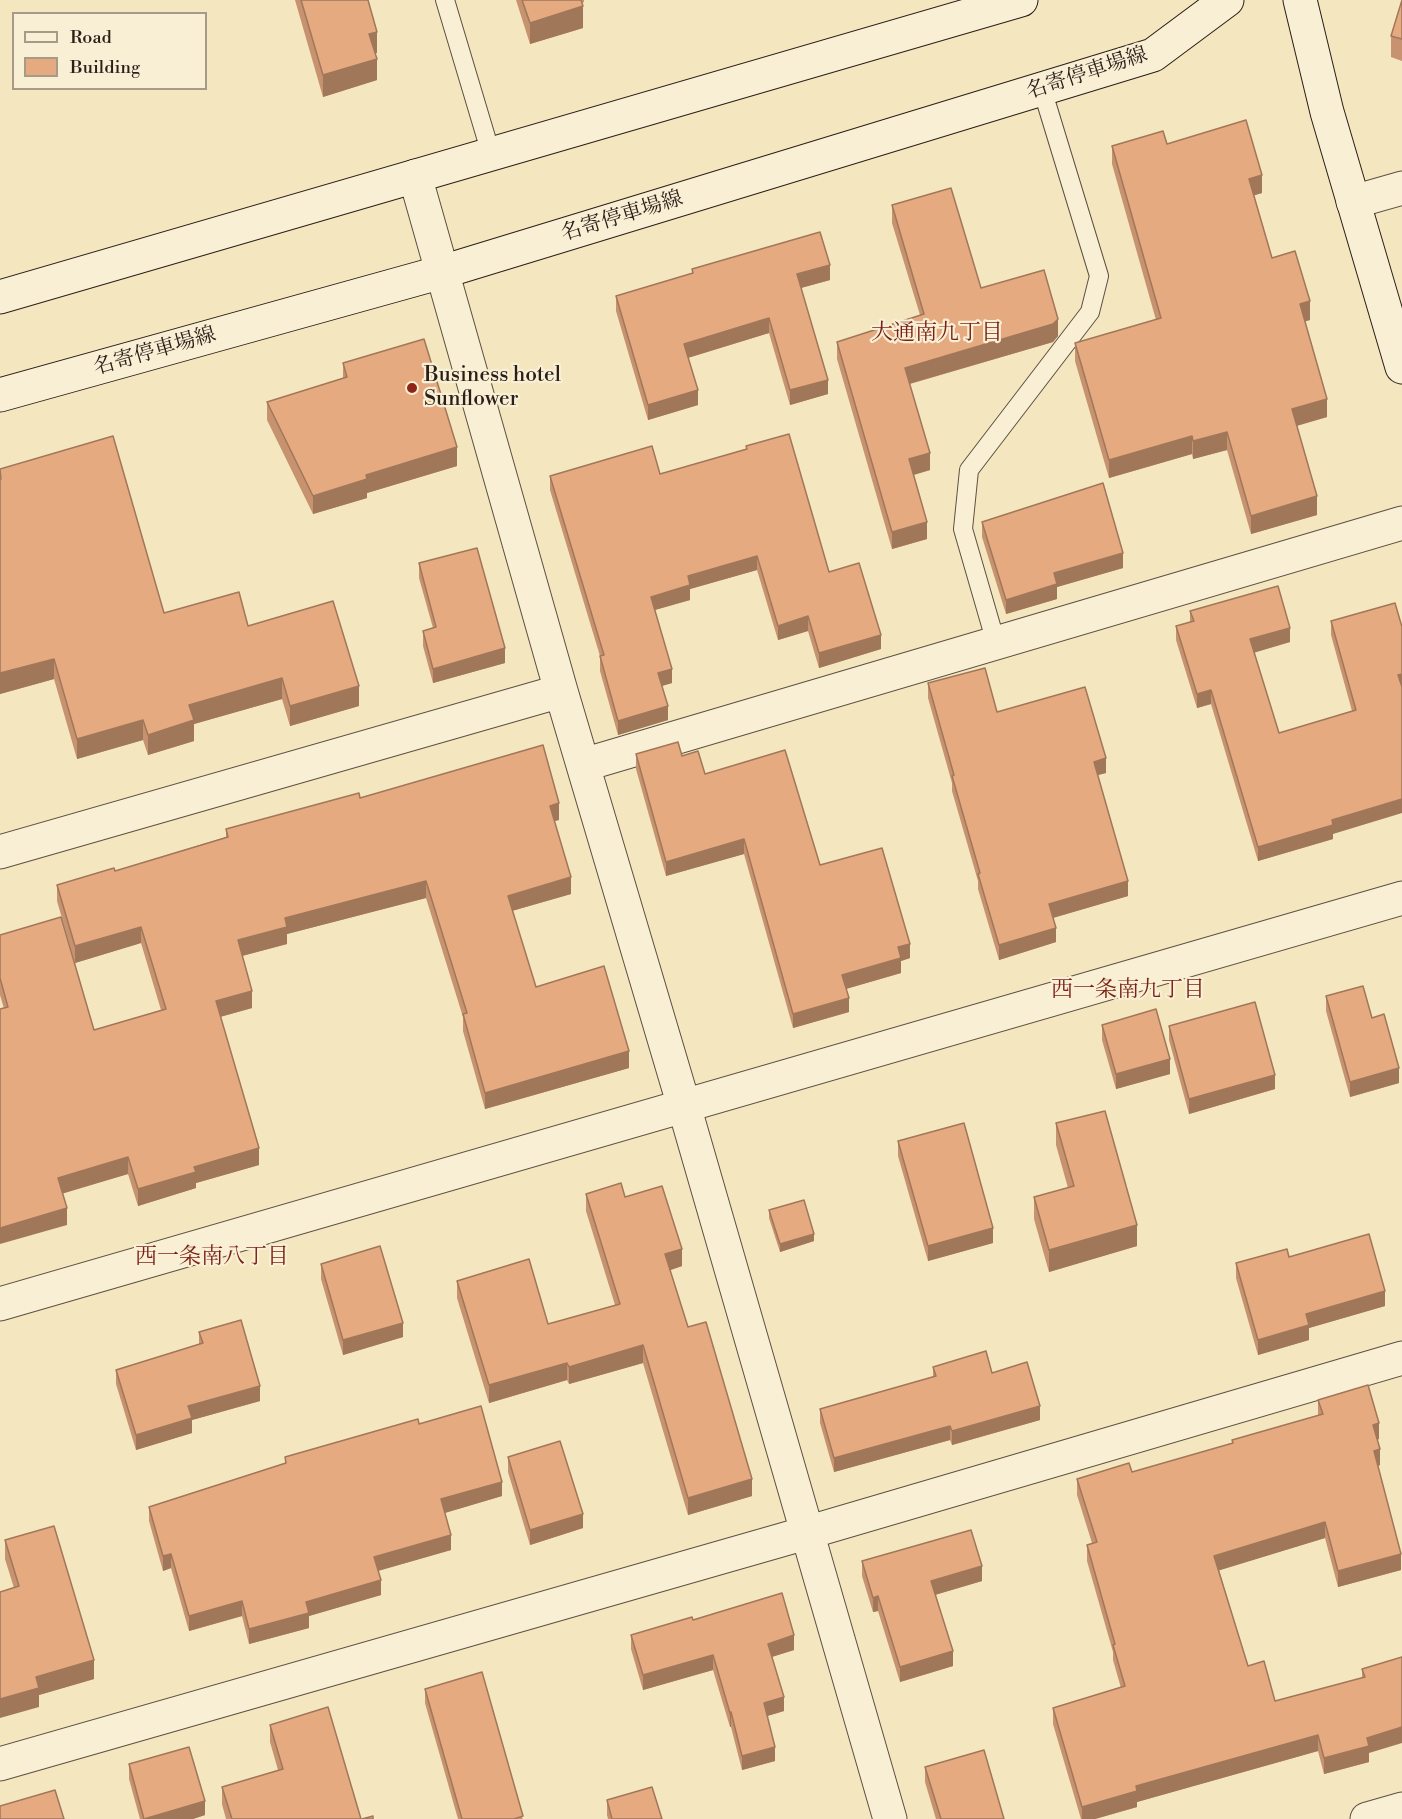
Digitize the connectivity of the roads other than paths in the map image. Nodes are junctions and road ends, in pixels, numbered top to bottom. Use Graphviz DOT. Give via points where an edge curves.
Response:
graph roads {
  1 [pos="445,0"];
  2 [pos="1022,0"];
  3 [pos="1227,0"];
  4 [pos="1300,0"];
  5 [pos="1042,88"];
  6 [pos="491,154"];
  7 [pos="415,176"];
  8 [pos="1402,188"];
  9 [pos="1353,202"];
  10 [pos="442,272"];
  11 [pos="0,297"];
  12 [pos="1402,366"];
  13 [pos="0,395"];
  14 [pos="1402,523"];
  15 [pos="996,643"];
  16 [pos="561,691"];
  17 [pos="583,765"];
  18 [pos="0,852"];
  19 [pos="1402,898"];
  20 [pos="684,1106"];
  21 [pos="0,1304"];
  22 [pos="1402,1358"];
  23 [pos="806,1533"];
  24 [pos="0,1764"];
  25 [pos="1402,1809"];
  26 [pos="890,1819"];
  27 [pos="1367,1819"];
  1 -- 6 [label="lane"];
  2 -- 6 [label="street"];
  3 -- 5 [label="street, 名寄停車場線" via="1153,55"];
  4 -- 9 [label="street"];
  5 -- 10 [label="street, 名寄停車場線"];
  5 -- 15 [label="lane" via="1099,276 1090,312 969,470 963,529"];
  6 -- 7 [label="street"];
  7 -- 10 [label="street"];
  7 -- 11 [label="street"];
  8 -- 9 [label="street"];
  9 -- 12 [label="street"];
  10 -- 13 [label="street, 名寄停車場線"];
  10 -- 16 [label="street"];
  14 -- 15 [label="street"];
  15 -- 17 [label="street"];
  16 -- 17 [label="street"];
  16 -- 18 [label="street"];
  17 -- 20 [label="street"];
  19 -- 20 [label="street"];
  20 -- 21 [label="street"];
  20 -- 23 [label="street"];
  22 -- 23 [label="street"];
  23 -- 24 [label="street"];
  23 -- 26 [label="street"];
  25 -- 27 [label="street"];
}
